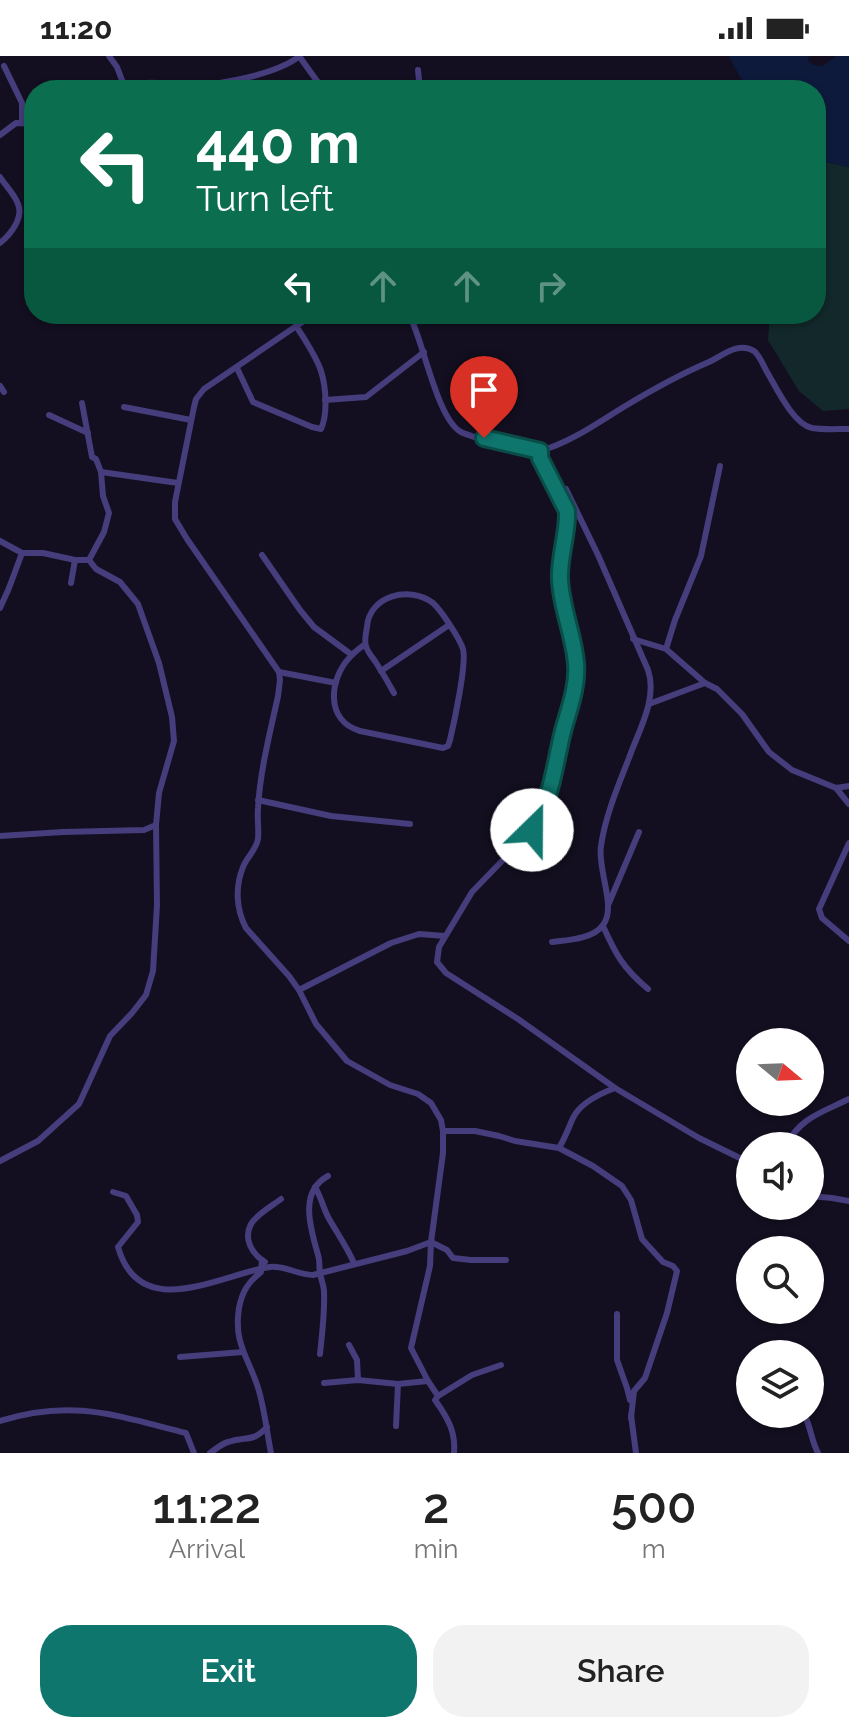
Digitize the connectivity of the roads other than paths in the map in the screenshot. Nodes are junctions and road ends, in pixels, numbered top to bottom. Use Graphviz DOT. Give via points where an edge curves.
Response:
graph roads {
  1 [pos="300,56"];
  2 [pos="114,57"];
  3 [pos="4,66"];
  4 [pos="418,70"];
  5 [pos="122,80"];
  6 [pos="230,80"];
  7 [pos="316,80"];
  8 [pos="419,80"];
  9 [pos="22,122"];
  10 [pos="0,135"];
  11 [pos="0,177"];
  12 [pos="0,243"];
  13 [pos="299,324"];
  14 [pos="413,324"];
  15 [pos="296,326"];
  16 [pos="424,352"];
  17 [pos="237,368"];
  18 [pos="325,400"];
  19 [pos="82,403"];
  20 [pos="124,407"];
  21 [pos="49,415"];
  22 [pos="191,420"];
  23 [pos="849,429"];
  24 [pos="88,433"];
  25 [pos="540,451"];
  26 [pos="720,466"];
  27 [pos="101,472"];
  28 [pos="178,483"];
  29 [pos="566,489"];
  30 [pos="0,541"];
  31 [pos="22,553"];
  32 [pos="262,555"];
  33 [pos="75,560"];
  34 [pos="89,560"];
  35 [pos="71,583"];
  36 [pos="0,608"];
  37 [pos="449,625"];
  38 [pos="633,639"];
  39 [pos="365,644"];
  40 [pos="666,649"];
  41 [pos="352,655"];
  42 [pos="381,671"];
  43 [pos="279,672"];
  44 [pos="336,683"];
  45 [pos="705,683"];
  46 [pos="394,693"];
  47 [pos="649,704"];
  48 [pos="849,786"];
  49 [pos="836,788"];
  50 [pos="258,800"];
  51 [pos="849,804"];
  52 [pos="410,824"];
  53 [pos="156,825"];
  54 [pos="639,832"];
  55 [pos="0,836"];
  56 [pos="849,843"];
  57 [pos="608,905"];
  58 [pos="603,926"];
  59 [pos="445,936"];
  60 [pos="849,941"];
  61 [pos="552,942"];
  62 [pos="648,989"];
  63 [pos="299,990"];
  64 [pos="615,1088"];
  65 [pos="849,1099"];
  66 [pos="443,1131"];
  67 [pos="794,1132"];
  68 [pos="559,1148"];
  69 [pos="736,1156"];
  70 [pos="0,1161"];
  71 [pos="328,1176"];
  72 [pos="315,1187"];
  73 [pos="113,1192"];
  74 [pos="824,1197"];
  75 [pos="281,1199"];
  76 [pos="849,1201"];
  77 [pos="431,1242"];
  78 [pos="262,1260"];
  79 [pos="506,1260"];
  80 [pos="354,1263"];
  81 [pos="273,1266"];
  82 [pos="262,1269"];
  83 [pos="320,1274"];
  84 [pos="617,1314"];
  85 [pos="349,1345"];
  86 [pos="243,1352"];
  87 [pos="320,1354"];
  88 [pos="180,1357"];
  89 [pos="501,1365"];
  90 [pos="358,1380"];
  91 [pos="428,1381"];
  92 [pos="324,1383"];
  93 [pos="398,1384"];
  94 [pos="438,1396"];
  95 [pos="631,1418"];
  96 [pos="0,1421"];
  97 [pos="396,1426"];
  98 [pos="267,1427"];
  99 [pos="810,1428"];
  100 [pos="194,1453"];
  101 [pos="210,1453"];
  102 [pos="271,1453"];
  103 [pos="454,1453"];
  104 [pos="636,1453"];
  105 [pos="818,1453"];
  1 -- 6 [label="street" via="279,69"];
  1 -- 7 [label="street"];
  2 -- 5 [label="street"];
  3 -- 9 [label="street" via="22,103"];
  4 -- 8 [label="street"];
  9 -- 10 [label="street"];
  11 -- 12 [label="street" via="19,209 18,219"];
  13 -- 15 [label="street"];
  14 -- 16 [label="street"];
  15 -- 17 [label="street"];
  15 -- 18 [label="street" via="321,371"];
  16 -- 18 [label="street" via="366,397"];
  16 -- 25 [label="street" via="438,397 456,427"];
  17 -- 18 [label="street" via="253,402 312,427 323,427"];
  17 -- 22 [label="street" via="204,389"];
  19 -- 24 [label="street"];
  20 -- 22 [label="street"];
  21 -- 24 [label="street"];
  22 -- 28 [label="street"];
  23 -- 25 [label="street" via="805,426 783,400 759,356 743,348 664,382 579,434"];
  24 -- 27 [label="street" via="92,458"];
  25 -- 59 [label="street" via="567,511 560,582 576,663 573,690 537,823 472,892"];
  26 -- 40 [label="street" via="701,556"];
  27 -- 28 [label="street"];
  27 -- 34 [label="street" via="109,513"];
  28 -- 43 [label="street" via="174,511 179,527"];
  29 -- 38 [label="street"];
  30 -- 31 [label="street"];
  31 -- 33 [label="street"];
  31 -- 36 [label="street"];
  32 -- 41 [label="street" via="314,627"];
  33 -- 34 [label="street"];
  33 -- 35 [label="street"];
  34 -- 53 [label="street" via="120,582 138,604 164,682 174,741"];
  37 -- 39 [label="street" via="433,603 399,595 371,611"];
  37 -- 42 [label="street"];
  37 -- 44 [label="street" via="464,659 446,747 347,725 334,703"];
  38 -- 40 [label="street"];
  38 -- 47 [label="street" via="650,676"];
  39 -- 41 [label="street"];
  39 -- 42 [label="street"];
  40 -- 45 [label="street"];
  41 -- 44 [label="street"];
  42 -- 46 [label="street"];
  43 -- 44 [label="street"];
  43 -- 50 [label="street"];
  45 -- 47 [label="street"];
  45 -- 49 [label="street" via="729,700 784,765"];
  47 -- 57 [label="street" via="600,848"];
  48 -- 49 [label="street"];
  49 -- 51 [label="street"];
  50 -- 52 [label="street" via="331,816"];
  50 -- 63 [label="street" via="258,839 244,866 237,904 246,928"];
  53 -- 55 [label="street" via="144,830"];
  53 -- 70 [label="street" via="157,922 146,995 110,1036 79,1104 38,1141"];
  54 -- 57 [label="street"];
  56 -- 60 [label="street" via="819,909"];
  57 -- 58 [label="street"];
  58 -- 61 [label="street" via="579,938"];
  58 -- 62 [label="street" via="629,973"];
  59 -- 63 [label="street" via="419,934 391,943"];
  59 -- 64 [label="street" via="437,962 446,973"];
  63 -- 66 [label="street" via="316,1024 347,1061 431,1103"];
  64 -- 68 [label="street" via="574,1115"];
  64 -- 69 [label="street"];
  65 -- 67 [label="street"];
  66 -- 68 [label="street" via="475,1131"];
  66 -- 77 [label="street"];
  68 -- 95 [label="street" via="622,1186 642,1239 677,1271 645,1378 635,1388"];
  71 -- 72 [label="street"];
  72 -- 80 [label="street"];
  72 -- 83 [label="street" via="309,1222"];
  73 -- 82 [label="street" via="126,1196 137,1215 138,1222 118,1247 124,1262 147,1285 170,1290"];
  74 -- 76 [label="street"];
  75 -- 78 [label="street" via="250,1227 250,1246"];
  77 -- 79 [label="street" via="453,1258"];
  77 -- 80 [label="street"];
  77 -- 91 [label="street" via="411,1348"];
  78 -- 81 [label="street"];
  78 -- 82 [label="street"];
  80 -- 83 [label="street"];
  81 -- 82 [label="street"];
  81 -- 83 [label="street"];
  82 -- 86 [label="street" via="242,1295 237,1324"];
  83 -- 87 [label="street"];
  84 -- 95 [label="street" via="617,1360 629,1391"];
  85 -- 90 [label="street" via="357,1360"];
  86 -- 88 [label="street"];
  86 -- 98 [label="street"];
  89 -- 94 [label="street"];
  90 -- 92 [label="street"];
  90 -- 93 [label="street"];
  91 -- 93 [label="street"];
  91 -- 94 [label="street"];
  93 -- 97 [label="street"];
  94 -- 103 [label="street" via="435,1400 450,1421"];
  95 -- 104 [label="street"];
  96 -- 100 [label="street" via="68,1409 95,1411 186,1433"];
  98 -- 101 [label="street" via="253,1438 223,1443"];
  98 -- 102 [label="street"];
  99 -- 105 [label="street"];
}
